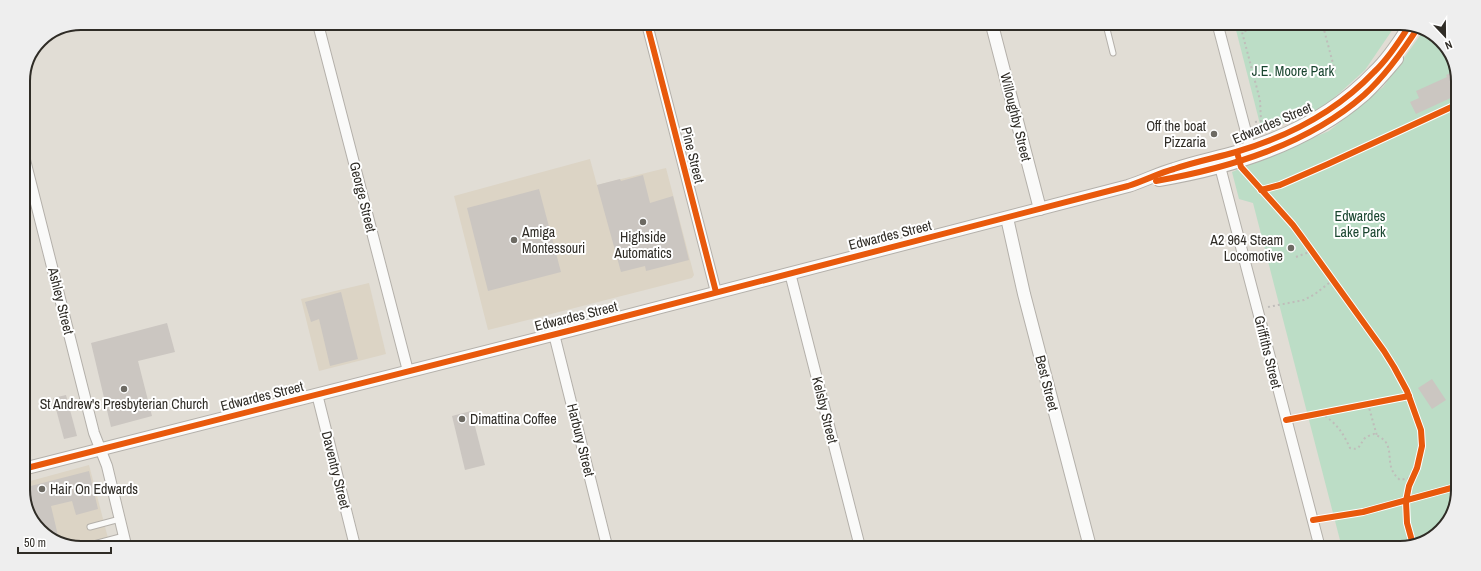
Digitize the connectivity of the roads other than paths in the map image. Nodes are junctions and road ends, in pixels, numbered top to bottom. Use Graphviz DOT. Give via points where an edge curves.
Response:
graph roads {
  1 [pos="320,30"];
  2 [pos="649,30"];
  3 [pos="993,30"];
  4 [pos="1107,30"];
  5 [pos="1219,30"];
  6 [pos="1406,30"];
  7 [pos="1415,33"];
  8 [pos="1113,53"];
  9 [pos="1250,147"];
  10 [pos="1219,162"];
  11 [pos="30,180"];
  12 [pos="1040,209"];
  13 [pos="1007,218"];
  14 [pos="790,273"];
  15 [pos="716,292"];
  16 [pos="554,334"];
  17 [pos="408,371"];
  18 [pos="317,394"];
  19 [pos="100,450"];
  20 [pos="30,467"];
  21 [pos="120,519"];
  22 [pos="90,527"];
  23 [pos="125,541"];
  24 [pos="354,541"];
  25 [pos="606,541"];
  26 [pos="858,541"];
  27 [pos="1088,541"];
  28 [pos="1318,541"];
  1 -- 17 [label="street, George Street"];
  2 -- 15 [label="street, Pine Street"];
  3 -- 12 [label="street, Willoughby Street"];
  4 -- 8 [label="lane"];
  5 -- 9 [label="street"];
  6 -- 9 [label="street, Edwardes Street" via="1375,72 1332,108 1302,126"];
  7 -- 10 [label="street, Edwardes Street" via="1384,75 1364,95 1341,112 1312,131 1244,160"];
  9 -- 10 [label="street, Edwardes Street"];
  10 -- 12 [label="street, Edwardes Street" via="1187,175 1134,184"];
  10 -- 28 [label="street, Griffiths Street"];
  11 -- 19 [label="street, Ashley Street"];
  12 -- 13 [label="street, Edwardes Street"];
  13 -- 14 [label="street, Edwardes Street"];
  13 -- 27 [label="street, Best Street" via="1024,294"];
  14 -- 15 [label="street, Edwardes Street"];
  14 -- 26 [label="street, Kelsby Street"];
  15 -- 16 [label="street, Edwardes Street"];
  16 -- 17 [label="street, Edwardes Street"];
  16 -- 25 [label="street, Harbury Street"];
  17 -- 18 [label="street, Edwardes Street"];
  18 -- 19 [label="street, Edwardes Street"];
  18 -- 24 [label="street, Daventry Street"];
  19 -- 20 [label="street, Edwardes Street"];
  19 -- 21 [label="street, Ashley Street" via="107,466"];
  21 -- 22 [label="lane"];
  21 -- 23 [label="street, Ashley Street"];
}
